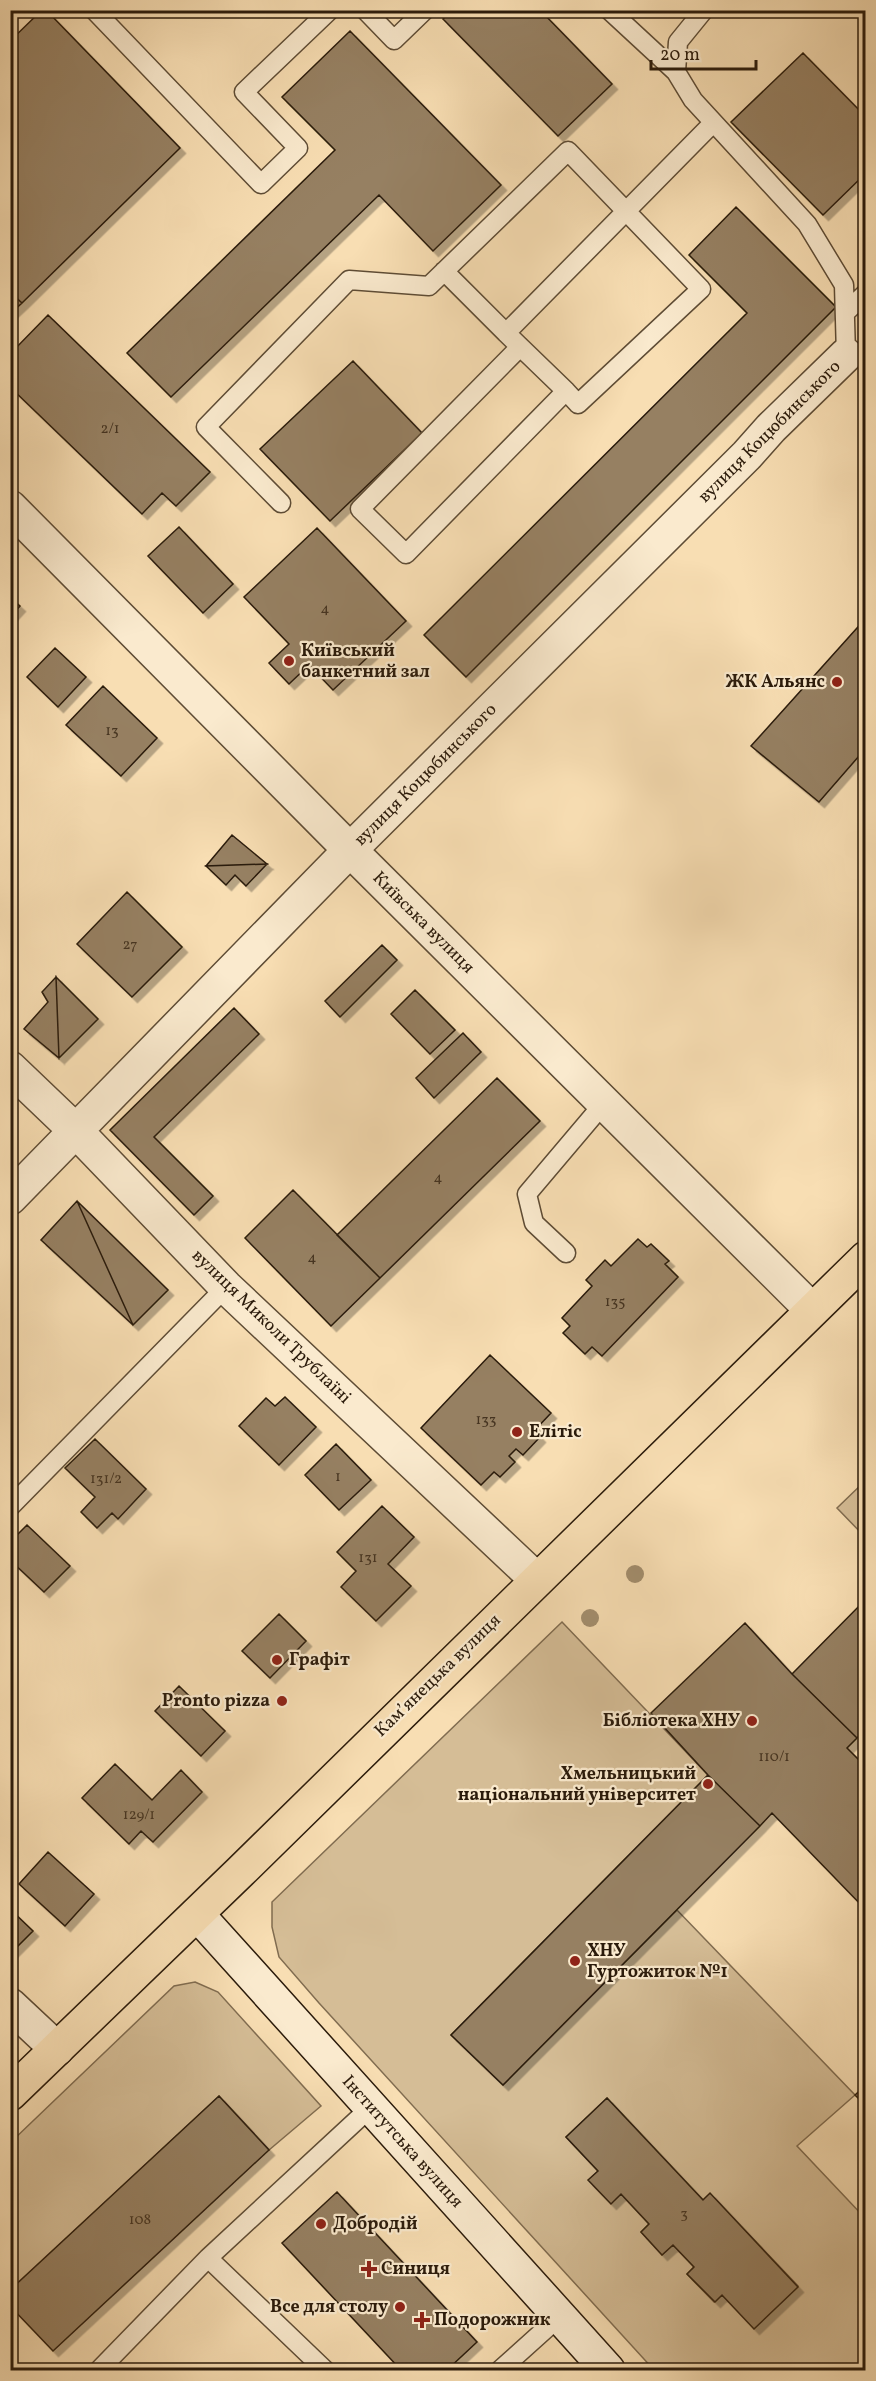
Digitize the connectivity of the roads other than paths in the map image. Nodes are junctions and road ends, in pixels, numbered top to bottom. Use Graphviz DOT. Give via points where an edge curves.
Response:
graph roads {
  1 [pos="94,10"];
  2 [pos="330,10"];
  3 [pos="365,10"];
  4 [pos="425,10"];
  5 [pos="609,10"];
  6 [pos="704,10"];
  7 [pos="676,72"];
  8 [pos="713,123"];
  9 [pos="626,210"];
  10 [pos="444,271"];
  11 [pos="866,293"];
  12 [pos="846,312"];
  13 [pos="506,333"];
  14 [pos="520,347"];
  15 [pos="846,355"];
  16 [pos="566,391"];
  17 [pos="281,503"];
  18 [pos="10,507"];
  19 [pos="350,850"];
  20 [pos="10,1068"];
  21 [pos="604,1103"];
  22 [pos="77,1132"];
  23 [pos="10,1198"];
  24 [pos="566,1253"];
  25 [pos="866,1258"];
  26 [pos="226,1287"];
  27 [pos="813,1310"];
  28 [pos="10,1507"];
  29 [pos="537,1580"];
  30 [pos="197,1914"];
  31 [pos="10,2005"];
  32 [pos="57,2049"];
  33 [pos="10,2094"];
  34 [pos="371,2107"];
  35 [pos="208,2258"];
  36 [pos="560,2317"];
  37 [pos="99,2370"];
  38 [pos="325,2370"];
  39 [pos="500,2370"];
  40 [pos="608,2370"];
  1 -- 2 [label="lane" via="261,184 298,148 244,92"];
  3 -- 4 [label="lane" via="394,40"];
  5 -- 7 [label="lane"];
  6 -- 7 [label="lane" via="678,42"];
  7 -- 8 [label="lane"];
  8 -- 9 [label="lane"];
  8 -- 12 [label="lane" via="807,224 844,285"];
  9 -- 10 [label="lane" via="568,151"];
  9 -- 13 [label="lane"];
  9 -- 16 [label="lane" via="701,289 578,404"];
  10 -- 13 [label="lane"];
  10 -- 17 [label="lane" via="429,286 349,280 206,428"];
  11 -- 12 [label="lane"];
  12 -- 15 [label="lane"];
  13 -- 14 [label="lane"];
  14 -- 16 [label="lane"];
  14 -- 16 [label="lane" via="360,509 406,554"];
  15 -- 19 [label="street, вулиця Коцюбинського"];
  18 -- 19 [label="street, Київська вулиця"];
  19 -- 21 [label="street, Київська вулиця"];
  19 -- 22 [label="street, вулиця Коцюбинського"];
  20 -- 22 [label="street, вулиця Миколи Трублаїні"];
  21 -- 24 [label="lane" via="526,1194 534,1223"];
  21 -- 27 [label="street, Київська вулиця"];
  22 -- 23 [label="street, вулиця Коцюбинського"];
  22 -- 26 [label="street, вулиця Миколи Трублаїні"];
  25 -- 27 [label="main road, Камʼянецька вулиця"];
  26 -- 28 [label="lane"];
  26 -- 29 [label="street, вулиця Миколи Трублаїні"];
  27 -- 29 [label="main road, Камʼянецька вулиця"];
  29 -- 30 [label="main road, Камʼянецька вулиця"];
  30 -- 32 [label="main road, Камʼянецька вулиця"];
  30 -- 34 [label="street, Інститутська вулиця"];
  31 -- 32 [label="street"];
  32 -- 33 [label="main road, Камʼянецька вулиця"];
  34 -- 35 [label="lane"];
  34 -- 36 [label="street, Інститутська вулиця"];
  35 -- 37 [label="lane"];
  35 -- 38 [label="lane"];
  36 -- 39 [label="lane"];
  36 -- 40 [label="street, Інститутська вулиця"];
}
